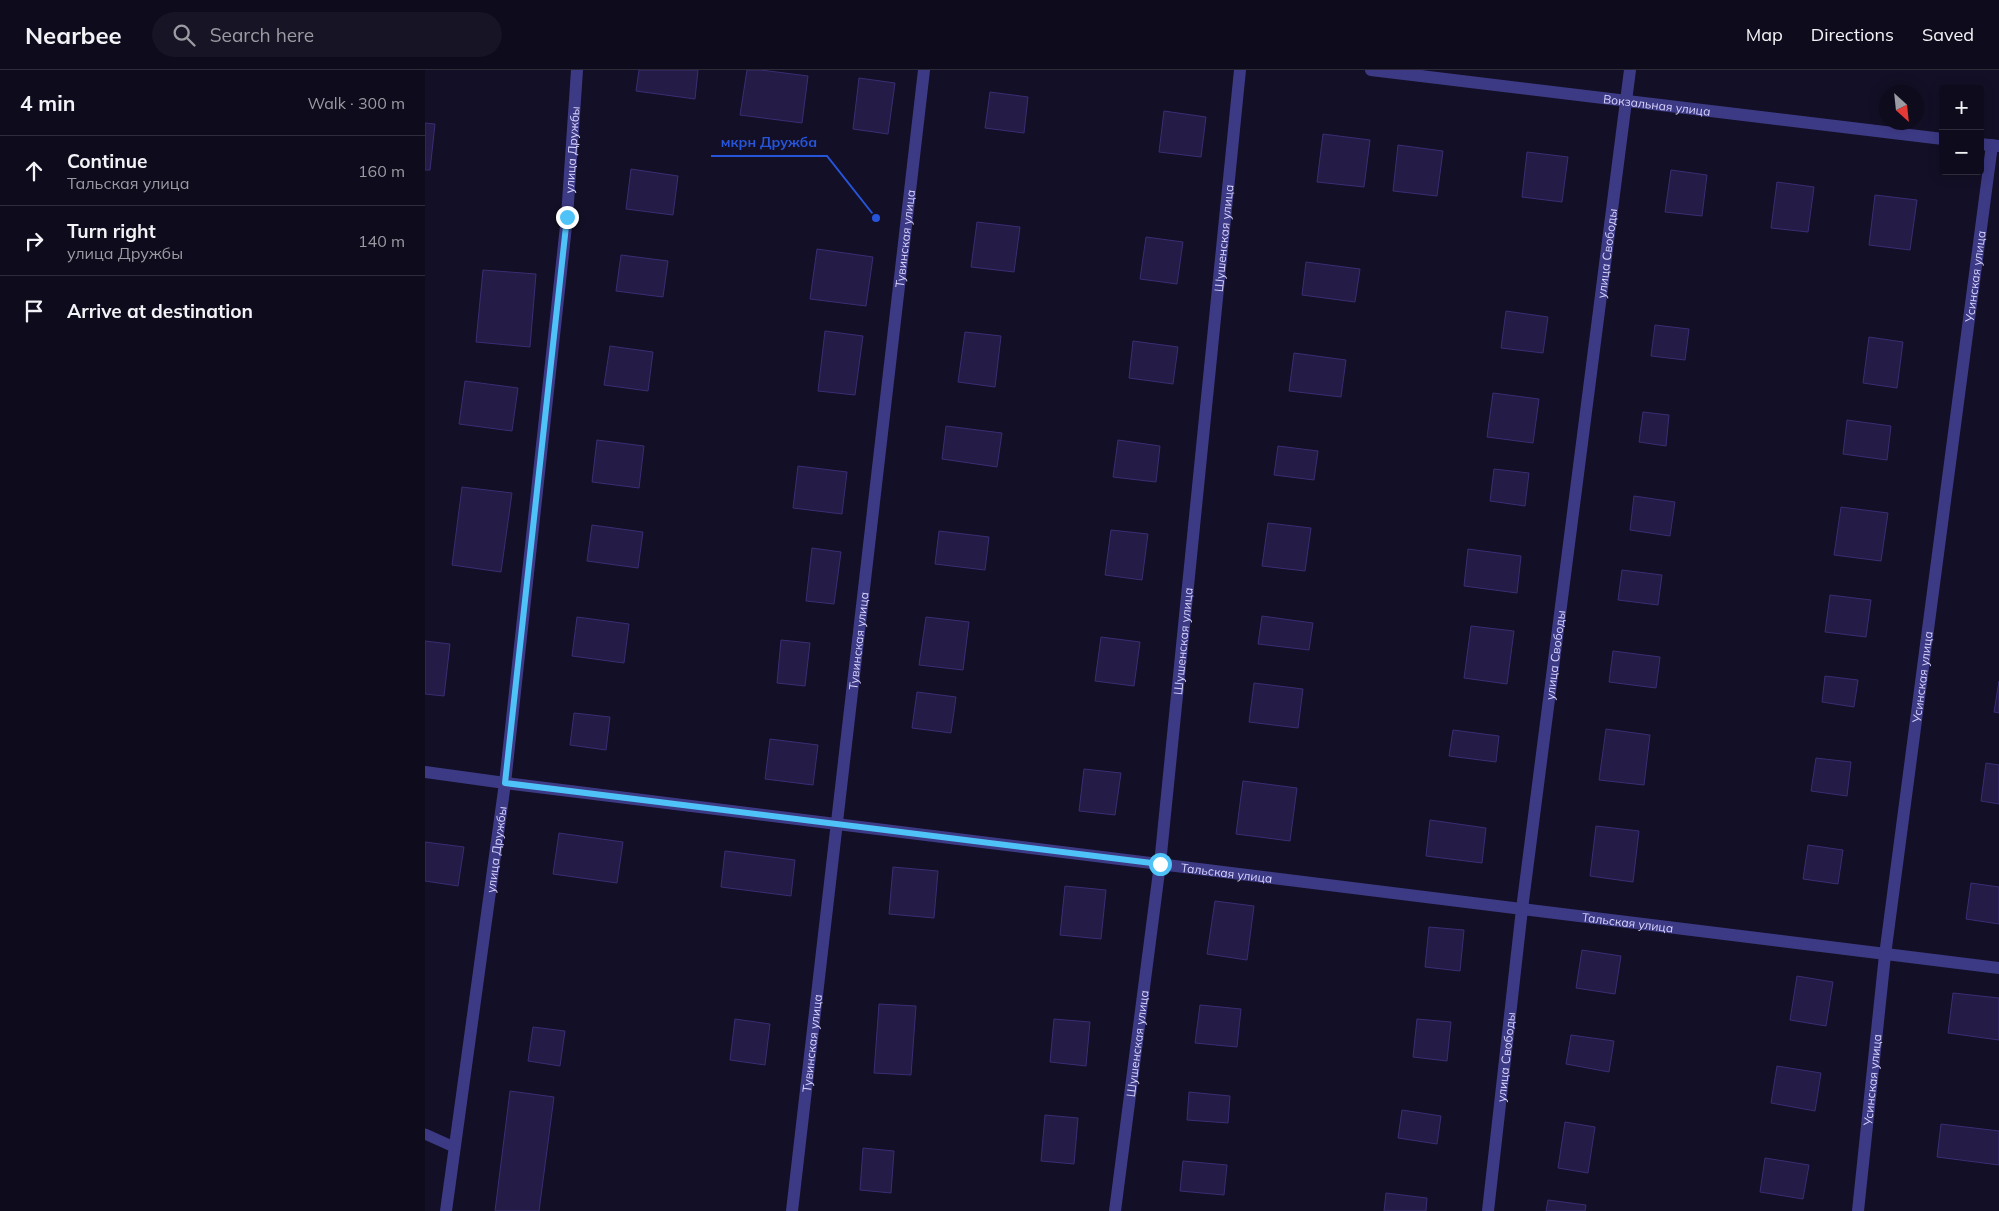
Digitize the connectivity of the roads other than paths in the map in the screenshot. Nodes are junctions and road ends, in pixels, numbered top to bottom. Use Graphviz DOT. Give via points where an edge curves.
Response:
graph roads {
  1 [pos="577,70"];
  2 [pos="924,70"];
  3 [pos="1240,70"];
  4 [pos="1371,70"];
  5 [pos="1630,70"];
  6 [pos="1625,100"];
  7 [pos="1939,139"];
  8 [pos="1991,145"];
  9 [pos="425,772"];
  10 [pos="505,783"];
  11 [pos="836,824"];
  12 [pos="1160,864"];
  13 [pos="1522,909"];
  14 [pos="1885,955"];
  15 [pos="1999,968"];
  16 [pos="425,1134"];
  17 [pos="454,1147"];
  18 [pos="446,1211"];
  19 [pos="792,1211"];
  20 [pos="1115,1211"];
  21 [pos="1488,1211"];
  22 [pos="1858,1211"];
  1 -- 10 [label="street, улица Дружбы" via="567,217"];
  2 -- 11 [label="street, Тувинская улица"];
  3 -- 12 [label="street, Шушенская улица"];
  4 -- 6 [label="street, Вокзальная улица"];
  5 -- 6 [label="street, улица Свободы"];
  6 -- 7 [label="street, Вокзальная улица"];
  6 -- 13 [label="street, улица Свободы"];
  8 -- 14 [label="street, Усинская улица"];
  9 -- 10 [label="street, Тальская улица"];
  10 -- 11 [label="street, Тальская улица"];
  10 -- 17 [label="street, улица Дружбы"];
  11 -- 12 [label="street, Тальская улица"];
  11 -- 19 [label="street, Тувинская улица"];
  12 -- 13 [label="street, Тальская улица"];
  12 -- 20 [label="street, Шушенская улица"];
  13 -- 14 [label="street, Тальская улица"];
  13 -- 21 [label="street, улица Свободы"];
  14 -- 15 [label="street, Тальская улица"];
  14 -- 22 [label="street, Усинская улица"];
  16 -- 17 [label="lane"];
  17 -- 18 [label="street, улица Дружбы"];
}
